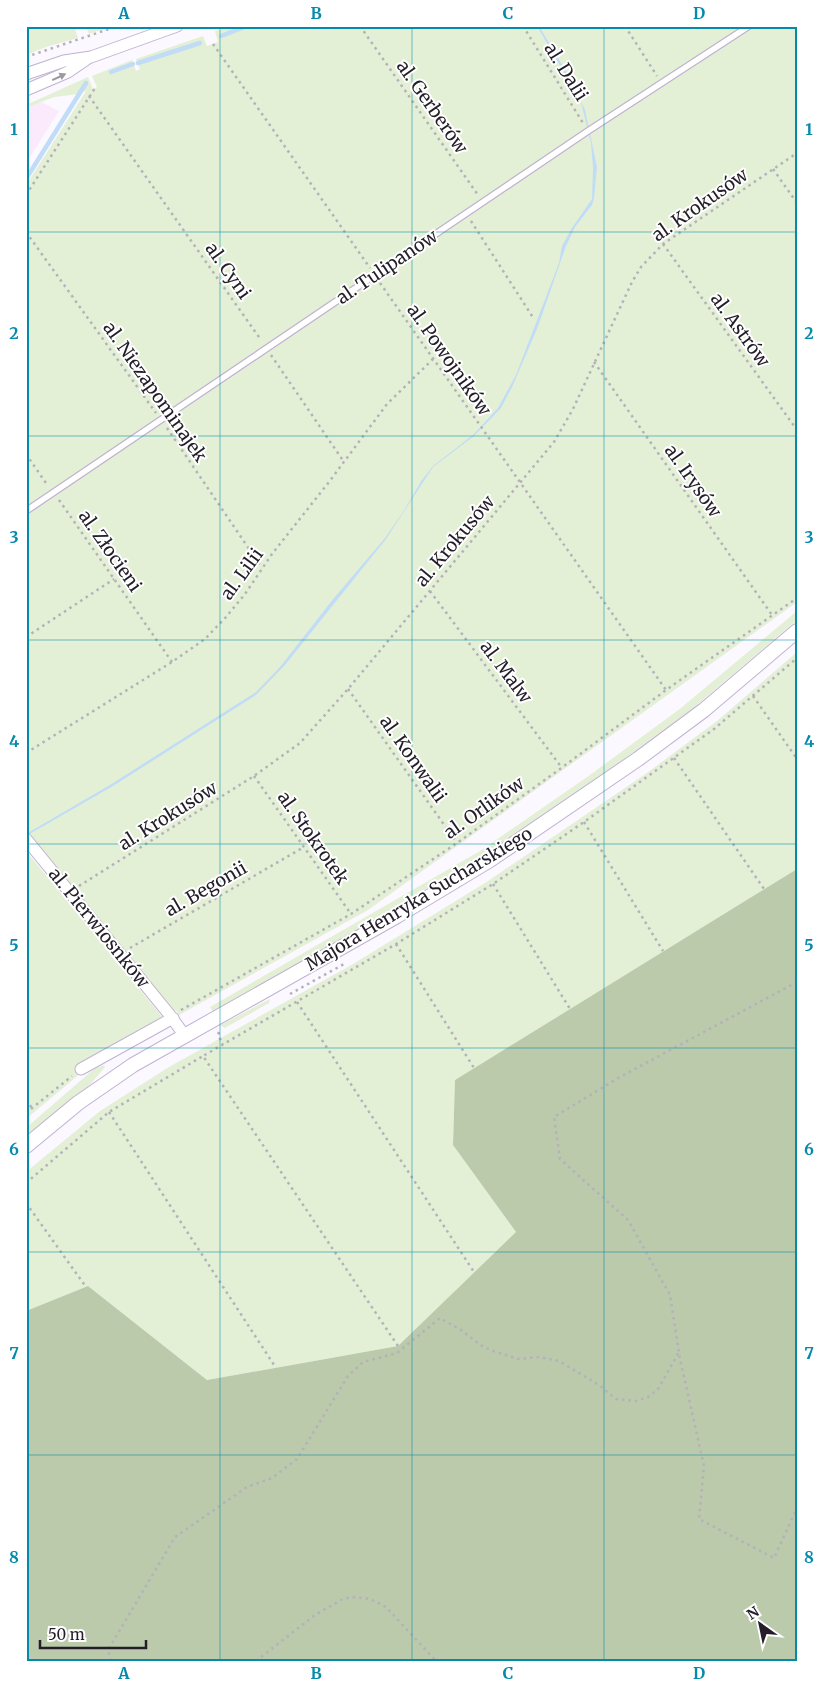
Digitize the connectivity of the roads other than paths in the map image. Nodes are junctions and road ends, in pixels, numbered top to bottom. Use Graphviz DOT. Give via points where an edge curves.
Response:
graph roads {
  1 [pos="177,26"];
  2 [pos="749,26"];
  3 [pos="89,58"];
  4 [pos="26,74"];
  5 [pos="26,90"];
  6 [pos="26,511"];
  7 [pos="797,631"];
  8 [pos="26,839"];
  9 [pos="172,1017"];
  10 [pos="185,1036"];
  11 [pos="81,1069"];
  12 [pos="26,1146"];
  1 -- 3 [label="street"];
  2 -- 6 [label="lane, al. Tulipanów"];
  3 -- 4 [label="street" via="64,61"];
  5 -- 3 [label="street, one-way" via="68,72"];
  7 -- 10 [label="street, Majora Henryka Sucharskiego" via="704,710 490,860 398,916"];
  8 -- 9 [label="street, al. Pierwiosnków"];
  9 -- 10 [label="street, al. Pierwiosnków"];
  9 -- 11 [label="street"];
  10 -- 12 [label="street, Majora Henryka Sucharskiego" via="108,1082"];
}
